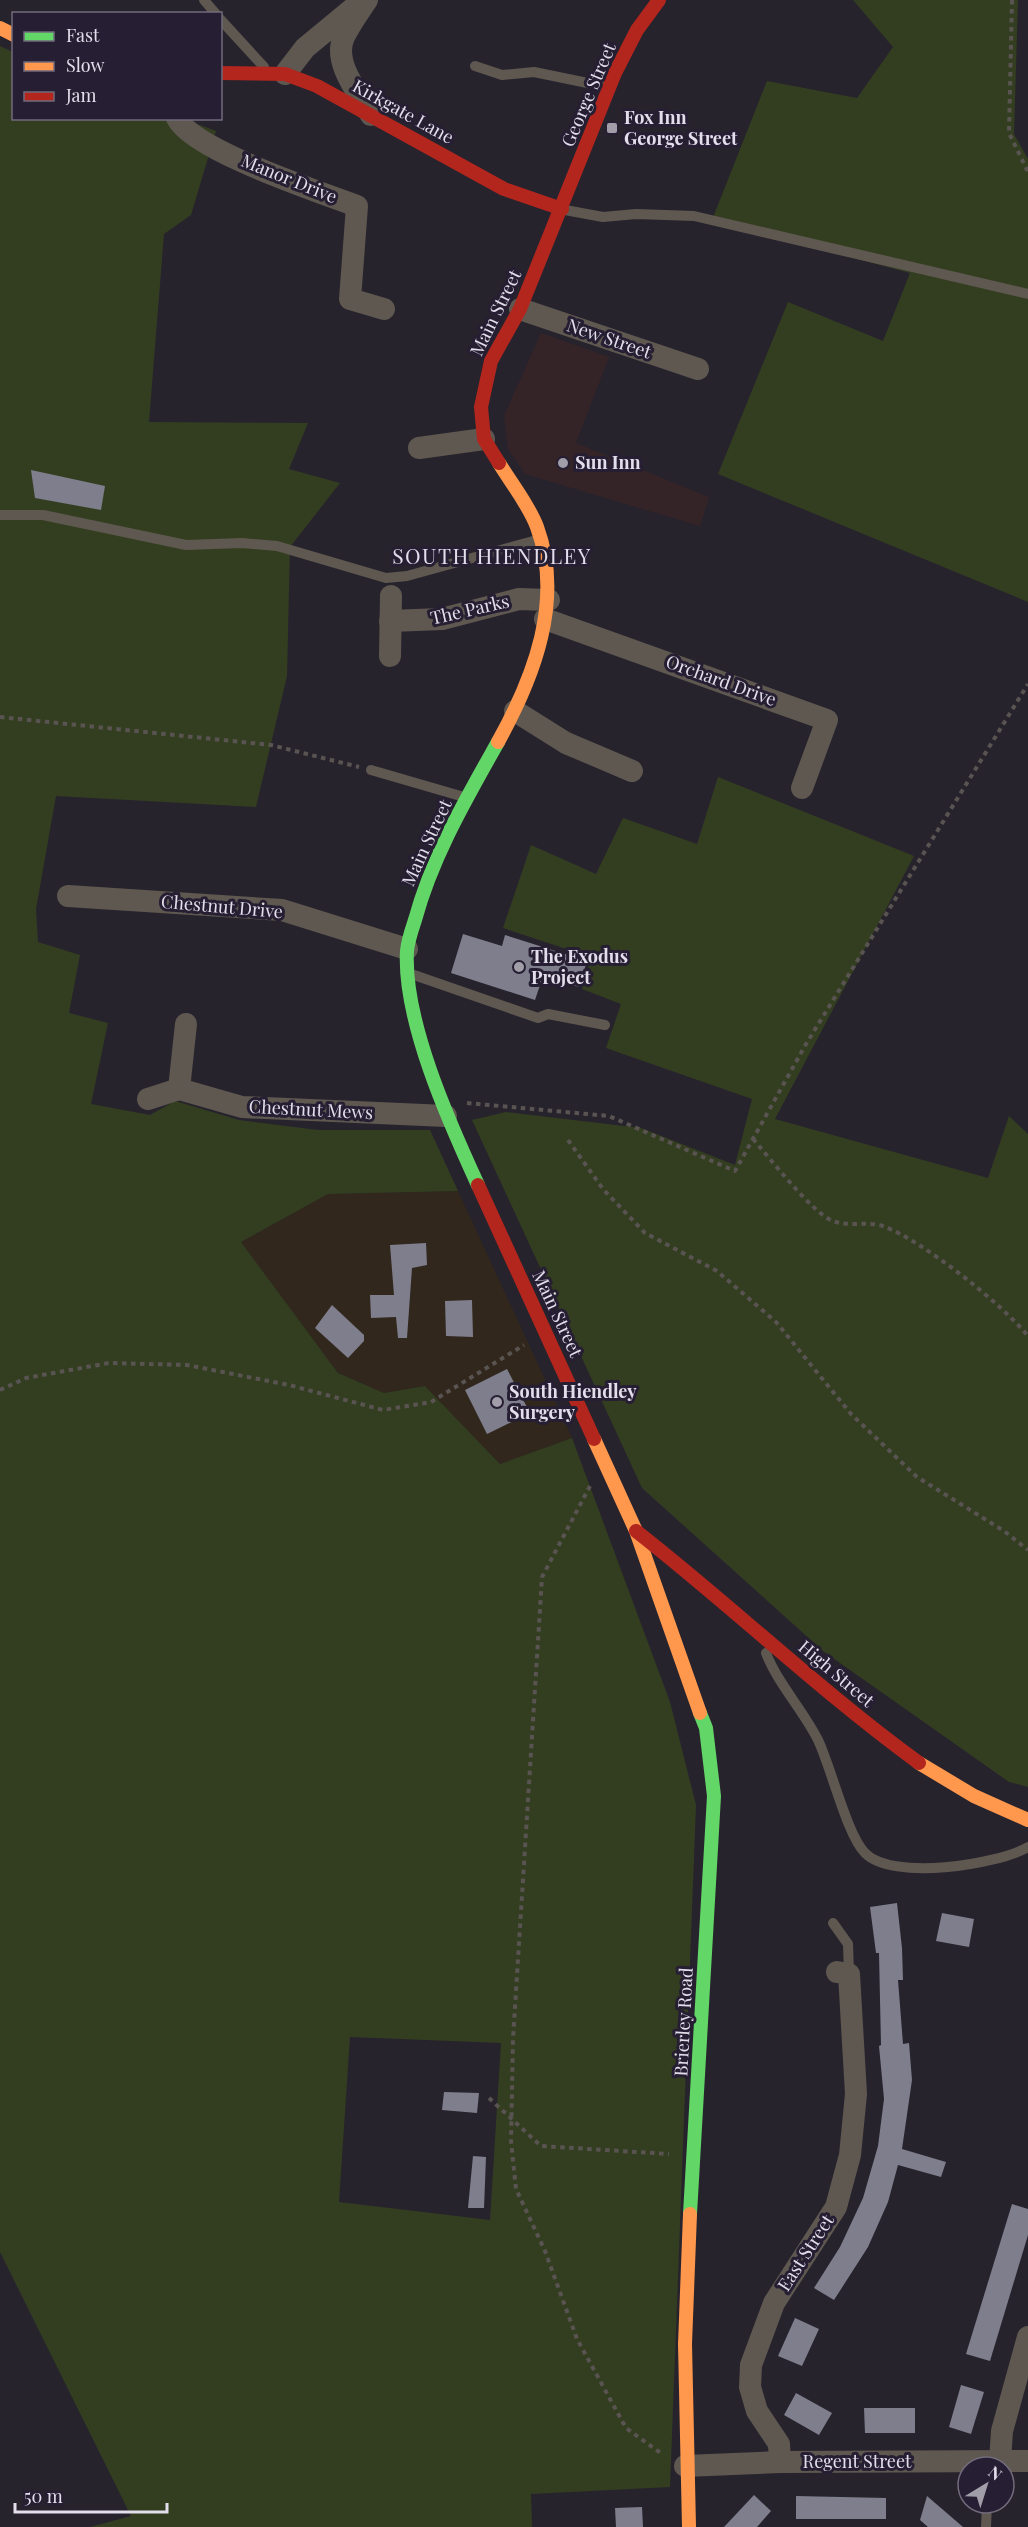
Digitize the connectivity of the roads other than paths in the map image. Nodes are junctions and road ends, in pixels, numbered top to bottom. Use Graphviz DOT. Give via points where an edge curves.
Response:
graph roads {
  1 [pos="204,0"];
  2 [pos="365,0"];
  3 [pos="658,0"];
  4 [pos="214,12"];
  5 [pos="222,21"];
  6 [pos="475,66"];
  7 [pos="222,73"];
  8 [pos="278,74"];
  9 [pos="609,87"];
  10 [pos="371,115"];
  11 [pos="178,120"];
  12 [pos="562,209"];
  13 [pos="1028,294"];
  14 [pos="384,309"];
  15 [pos="520,309"];
  16 [pos="698,369"];
  17 [pos="484,440"];
  18 [pos="419,448"];
  19 [pos="0,515"];
  20 [pos="541,539"];
  21 [pos="390,596"];
  22 [pos="547,610"];
  23 [pos="390,621"];
  24 [pos="390,656"];
  25 [pos="515,711"];
  26 [pos="371,770"];
  27 [pos="632,771"];
  28 [pos="802,788"];
  29 [pos="468,798"];
  30 [pos="68,896"];
  31 [pos="407,949"];
  32 [pos="408,973"];
  33 [pos="186,1024"];
  34 [pos="605,1025"];
  35 [pos="179,1089"];
  36 [pos="148,1099"];
  37 [pos="443,1108"];
  38 [pos="636,1531"];
  39 [pos="757,1630"];
  40 [pos="1028,1820"];
  41 [pos="1028,1847"];
  42 [pos="833,1923"];
  43 [pos="843,1973"];
  44 [pos="1028,2337"];
  45 [pos="994,2455"];
  46 [pos="780,2462"];
  47 [pos="956,2463"];
  48 [pos="685,2466"];
  49 [pos="689,2527"];
  1 -- 4 [label="lane"];
  2 -- 8 [label="street"];
  2 -- 10 [label="street" via="343,39 342,57 347,74"];
  3 -- 9 [label="street, George Street" via="637,30"];
  5 -- 8 [label="lane"];
  6 -- 9 [label="lane" via="502,75 534,72"];
  7 -- 8 [label="street, Kirkgate Lane"];
  8 -- 10 [label="street, Kirkgate Lane" via="317,86"];
  9 -- 12 [label="street, George Street"];
  10 -- 12 [label="street, Kirkgate Lane" via="504,189"];
  11 -- 14 [label="street, Manor Drive" via="181,127 230,156 357,206 350,299"];
  12 -- 13 [label="lane" via="603,217 694,216"];
  12 -- 15 [label="street, Main Street"];
  15 -- 16 [label="street, New Street"];
  15 -- 17 [label="street, Main Street" via="491,361 481,407"];
  17 -- 18 [label="street"];
  17 -- 20 [label="street, Main Street" via="536,524"];
  19 -- 20 [label="lane" via="43,515 186,545 277,546 386,578 407,576"];
  20 -- 22 [label="street, Main Street"];
  21 -- 23 [label="street"];
  22 -- 23 [label="street, The Parks" via="519,599 442,619"];
  22 -- 25 [label="street, Main Street" via="533,668"];
  22 -- 28 [label="street, Orchard Drive" via="827,720"];
  23 -- 24 [label="street"];
  25 -- 27 [label="street" via="566,743"];
  25 -- 29 [label="street, Main Street"];
  26 -- 29 [label="lane"];
  29 -- 31 [label="street, Main Street" via="424,885"];
  30 -- 31 [label="street, Chestnut Drive" via="282,910"];
  31 -- 32 [label="street, Main Street"];
  32 -- 34 [label="lane" via="538,1018 548,1014"];
  32 -- 37 [label="street, Main Street" via="415,1016"];
  33 -- 35 [label="street"];
  35 -- 36 [label="street"];
  35 -- 37 [label="street, Chestnut Mews" via="242,1107"];
  37 -- 38 [label="street, Main Street"];
  38 -- 39 [label="street, High Street"];
  38 -- 48 [label="street, Brierley Road" via="706,1728 714,1796 687,2312"];
  39 -- 40 [label="street, High Street" via="889,1741 999,1810"];
  39 -- 41 [label="lane" via="770,1662 819,1742 865,1854 888,1864 924,1868 975,1863"];
  42 -- 43 [label="lane" via="848,1944"];
  43 -- 46 [label="street, East Street" via="856,2094 850,2155 836,2207 774,2302 750,2365 750,2387 757,2411 779,2444"];
  44 -- 45 [label="street"];
  46 -- 47 [label="street, Regent Street"];
  46 -- 48 [label="street, Regent Street"];
  48 -- 49 [label="street, Brierley Road"];
}
